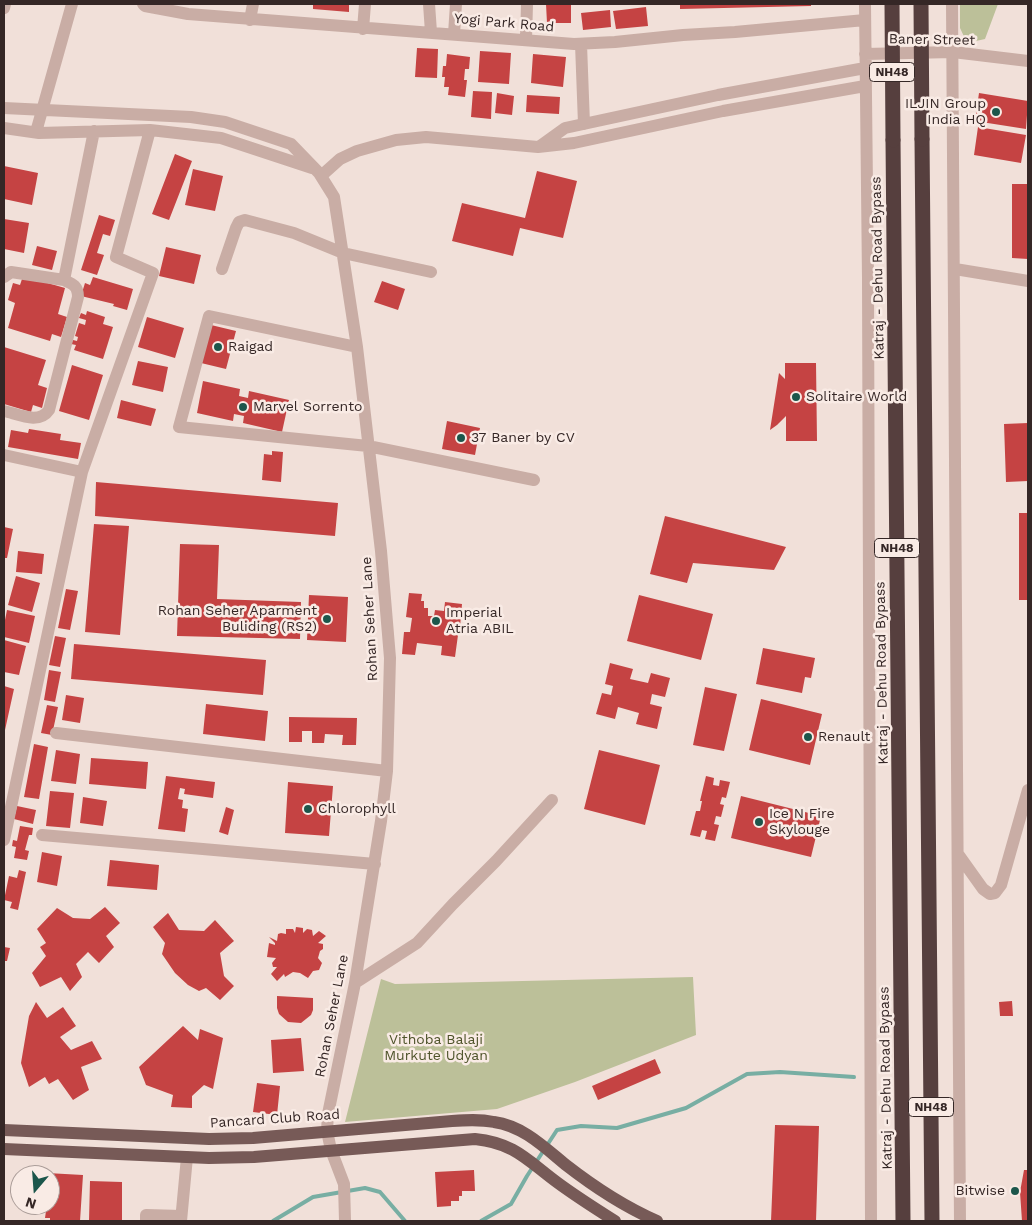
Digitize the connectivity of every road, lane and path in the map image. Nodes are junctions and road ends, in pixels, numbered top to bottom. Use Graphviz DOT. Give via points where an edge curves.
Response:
graph roads {
  1 [pos="5,4"];
  2 [pos="72,4"];
  3 [pos="142,4"];
  4 [pos="253,4"];
  5 [pos="365,4"];
  6 [pos="428,4"];
  7 [pos="456,4"];
  8 [pos="527,4"];
  9 [pos="864,4"];
  10 [pos="892,4"];
  11 [pos="921,4"];
  12 [pos="952,4"];
  13 [pos="4,8"];
  14 [pos="250,20"];
  15 [pos="865,20"];
  16 [pos="363,29"];
  17 [pos="430,32"];
  18 [pos="454,34"];
  19 [pos="526,40"];
  20 [pos="581,44"];
  21 [pos="953,52"];
  22 [pos="865,54"];
  23 [pos="1028,62"];
  24 [pos="865,68"];
  25 [pos="866,86"];
  26 [pos="4,108"];
  27 [pos="42,111"];
  28 [pos="584,124"];
  29 [pos="4,128"];
  30 [pos="150,130"];
  31 [pos="94,131"];
  32 [pos="36,132"];
  33 [pos="538,147"];
  34 [pos="318,173"];
  35 [pos="343,253"];
  36 [pos="222,269"];
  37 [pos="955,269"];
  38 [pos="431,272"];
  39 [pos="4,278"];
  40 [pos="64,280"];
  41 [pos="1028,281"];
  42 [pos="357,347"];
  43 [pos="4,411"];
  44 [pos="368,446"];
  45 [pos="4,455"];
  46 [pos="82,472"];
  47 [pos="534,480"];
  48 [pos="56,733"];
  49 [pos="387,771"];
  50 [pos="1028,790"];
  51 [pos="552,800"];
  52 [pos="42,835"];
  53 [pos="4,840"];
  54 [pos="958,854"];
  55 [pos="375,864"];
  56 [pos="355,983"];
  57 [pos="4,1130"];
  58 [pos="327,1131"];
  59 [pos="547,1148"];
  60 [pos="4,1149"];
  61 [pos="331,1150"];
  62 [pos="186,1157"];
  63 [pos="534,1164"];
  64 [pos="181,1219"];
  65 [pos="146,1221"];
  66 [pos="346,1221"];
  67 [pos="616,1221"];
  68 [pos="657,1221"];
  69 [pos="871,1221"];
  70 [pos="903,1221"];
  71 [pos="932,1221"];
  72 [pos="960,1221"];
  1 -- 13 [label="street"];
  2 -- 27 [label="street"];
  3 -- 14 [label="street, Yogi Park Road" via="188,14"];
  4 -- 14 [label="street"];
  5 -- 16 [label="street"];
  6 -- 17 [label="street"];
  7 -- 18 [label="street"];
  8 -- 19 [label="street"];
  9 -- 15 [label="street"];
  10 -- 70 [label="highway, Katraj - Dehu Road Bypass / NH48, bridge"];
  11 -- 71 [label="highway, NH48, bridge"];
  12 -- 21 [label="street"];
  14 -- 16 [label="street, Yogi Park Road"];
  15 -- 20 [label="street, Yogi Park Road"];
  15 -- 22 [label="street"];
  16 -- 17 [label="street, Yogi Park Road"];
  17 -- 18 [label="street, Yogi Park Road"];
  18 -- 19 [label="street, Yogi Park Road"];
  19 -- 20 [label="street, Yogi Park Road"];
  20 -- 28 [label="street"];
  21 -- 22 [label="street, Baner Street"];
  21 -- 23 [label="street, Baner Street"];
  21 -- 37 [label="street"];
  22 -- 24 [label="street"];
  24 -- 25 [label="street"];
  24 -- 28 [label="street"];
  25 -- 33 [label="street" via="723,111 574,143"];
  25 -- 69 [label="street"];
  26 -- 27 [label="street, Rohan Seher Lane"];
  27 -- 32 [label="street"];
  27 -- 34 [label="street, Rohan Seher Lane" via="224,122 291,144"];
  28 -- 33 [label="street" via="565,128"];
  29 -- 32 [label="street"];
  30 -- 31 [label="street"];
  30 -- 34 [label="street" via="221,138"];
  30 -- 46 [label="street" via="116,257 153,273"];
  31 -- 32 [label="street"];
  31 -- 40 [label="street"];
  33 -- 34 [label="street" via="426,137 396,140 358,151"];
  34 -- 35 [label="street, Rohan Seher Lane" via="334,197"];
  35 -- 36 [label="street" via="294,233 245,220 236,228"];
  35 -- 38 [label="street"];
  35 -- 42 [label="street, Rohan Seher Lane"];
  37 -- 41 [label="street"];
  37 -- 54 [label="street"];
  39 -- 40 [label="street" via="12,272"];
  40 -- 43 [label="street" via="74,284 78,297 49,410 41,417 32,418"];
  42 -- 44 [label="street, Rohan Seher Lane"];
  42 -- 44 [label="street" via="209,316 179,427"];
  44 -- 47 [label="street"];
  44 -- 49 [label="street, Rohan Seher Lane" via="390,658"];
  45 -- 46 [label="street"];
  46 -- 53 [label="street"];
  48 -- 49 [label="street"];
  49 -- 55 [label="street, Rohan Seher Lane"];
  50 -- 54 [label="street" via="996,893 990,894 983,889"];
  51 -- 56 [label="street" via="417,943"];
  52 -- 55 [label="street"];
  54 -- 72 [label="street"];
  55 -- 56 [label="street, Rohan Seher Lane"];
  56 -- 58 [label="street, Rohan Seher Lane"];
  57 -- 58 [label="main road, Pancard Club Road" via="210,1139"];
  58 -- 59 [label="main road, Pancard Club Road" via="475,1120 515,1128"];
  58 -- 61 [label="street, Rohan Seher Lane"];
  59 -- 63 [label="main road"];
  59 -- 68 [label="main road, Pancard Club Road" via="595,1186"];
  60 -- 62 [label="main road"];
  61 -- 62 [label="main road" via="254,1157"];
  61 -- 63 [label="main road" via="475,1139 507,1146"];
  61 -- 66 [label="street, Rohan Seher Lane" via="344,1190"];
  62 -- 64 [label="street"];
  63 -- 67 [label="main road" via="584,1202"];
  64 -- 65 [label="street" via="146,1215"];
}
